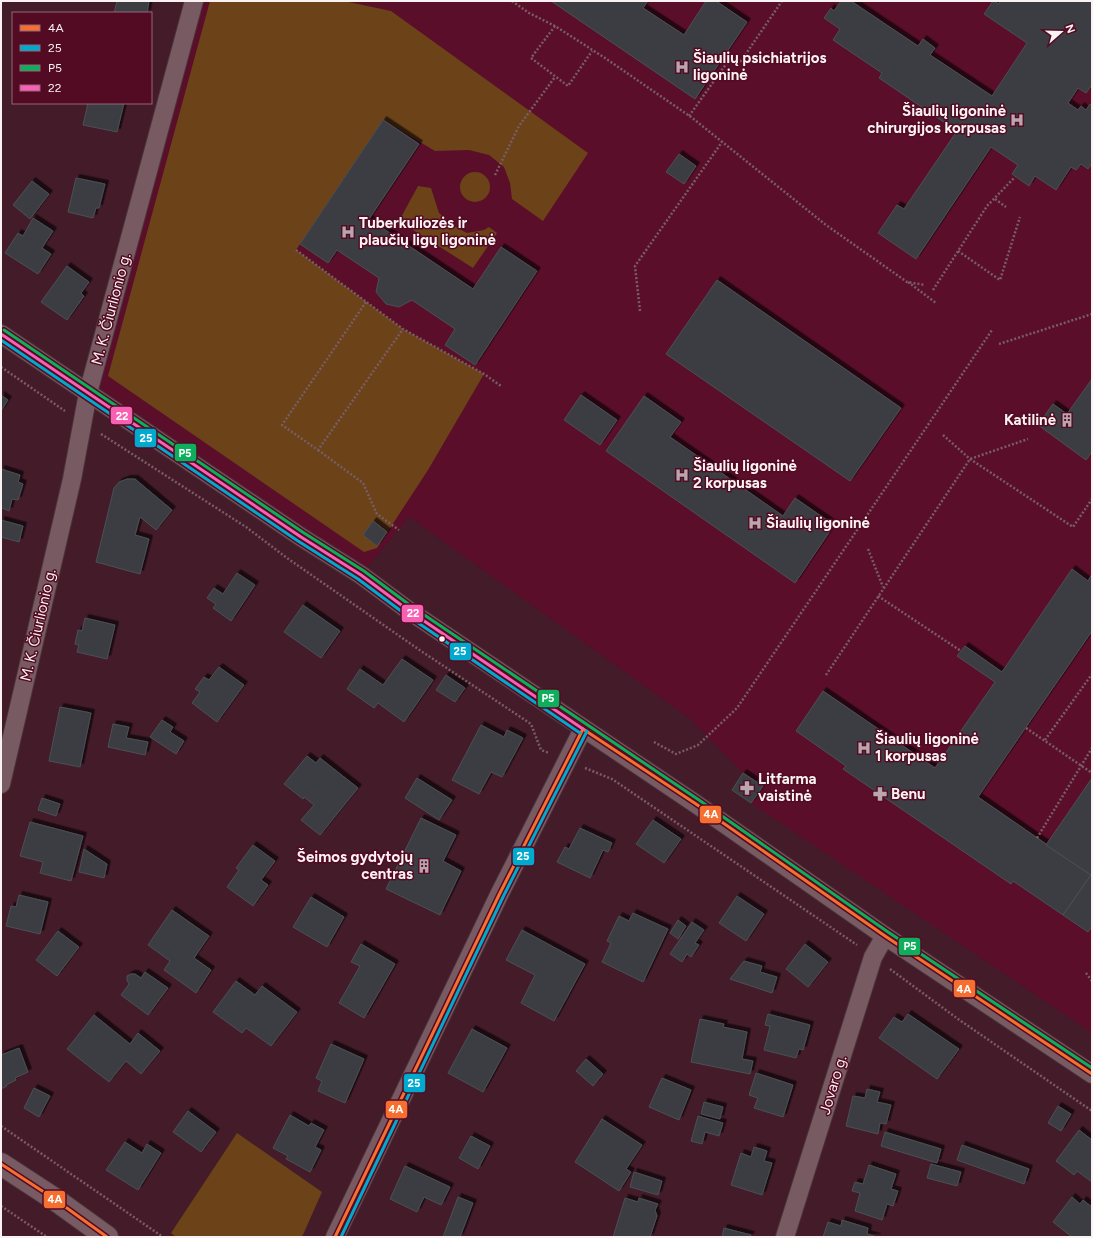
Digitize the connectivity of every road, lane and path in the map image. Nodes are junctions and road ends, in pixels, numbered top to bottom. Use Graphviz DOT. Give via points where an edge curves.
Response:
graph roads {
  1 [pos="194,1"];
  2 [pos="512,1"];
  3 [pos="782,1"];
  4 [pos="555,26"];
  5 [pos="592,50"];
  6 [pos="555,77"];
  7 [pos="689,116"];
  8 [pos="722,142"];
  9 [pos="495,175"];
  10 [pos="1015,176"];
  11 [pos="995,198"];
  12 [pos="1006,207"];
  13 [pos="1020,217"];
  14 [pos="296,250"];
  15 [pos="958,251"];
  16 [pos="907,282"];
  17 [pos="925,285"];
  18 [pos="933,290"];
  19 [pos="366,302"];
  20 [pos="936,303"];
  21 [pos="640,311"];
  22 [pos="1092,314"];
  23 [pos="403,329"];
  24 [pos="992,330"];
  25 [pos="1,334"];
  26 [pos="999,344"];
  27 [pos="1,367"];
  28 [pos="501,386"];
  29 [pos="88,393"];
  30 [pos="82,423"];
  31 [pos="942,435"];
  32 [pos="1028,439"];
  33 [pos="318,450"];
  34 [pos="970,459"];
  35 [pos="1092,499"];
  36 [pos="399,530"];
  37 [pos="868,549"];
  38 [pos="883,588"];
  39 [pos="878,596"];
  40 [pos="961,651"];
  41 [pos="1092,674"];
  42 [pos="826,675"];
  43 [pos="1026,728"];
  44 [pos="583,729"];
  45 [pos="1045,740"];
  46 [pos="654,742"];
  47 [pos="1092,748"];
  48 [pos="567,761"];
  49 [pos="1081,765"];
  50 [pos="1092,773"];
  51 [pos="1,784"];
  52 [pos="1037,838"];
  53 [pos="885,936"];
  54 [pos="873,957"];
  55 [pos="1086,973"];
  56 [pos="1092,981"];
  57 [pos="1092,1074"];
  58 [pos="1092,1111"];
  59 [pos="1,1126"];
  60 [pos="1,1164"];
  61 [pos="1,1206"];
  62 [pos="46,1237"];
  63 [pos="107,1237"];
  64 [pos="163,1237"];
  65 [pos="335,1237"];
  66 [pos="785,1237"];
  1 -- 29 [label="street, M. K. Čiurlionio g."];
  2 -- 4 [label="path"];
  3 -- 7 [label="path" via="741,61 729,60"];
  4 -- 5 [label="path"];
  4 -- 6 [label="path" via="531,58"];
  5 -- 6 [label="path" via="568,86"];
  5 -- 7 [label="path"];
  6 -- 9 [label="path" via="519,126"];
  7 -- 8 [label="path"];
  8 -- 16 [label="path" via="826,225"];
  8 -- 21 [label="path" via="635,266"];
  10 -- 11 [label="path"];
  11 -- 12 [label="path"];
  11 -- 15 [label="path"];
  13 -- 15 [label="path" via="1000,280"];
  14 -- 19 [label="path"];
  15 -- 18 [label="path"];
  16 -- 17 [label="path"];
  16 -- 20 [label="path"];
  19 -- 23 [label="path"];
  19 -- 33 [label="path" via="282,425"];
  22 -- 26 [label="path"];
  23 -- 28 [label="path"];
  23 -- 33 [label="path"];
  24 -- 46 [label="path" via="737,708 698,745 676,754"];
  25 -- 29 [label="street"];
  27 -- 30 [label="path"];
  29 -- 30 [label="street, M. K. Čiurlionio g."];
  29 -- 44 [label="street" via="301,537 362,575 408,610"];
  30 -- 48 [label="path" via="246,527 421,651 531,724 541,750"];
  30 -- 51 [label="street, M. K. Čiurlionio g." via="72,478"];
  31 -- 34 [label="path"];
  32 -- 34 [label="path"];
  33 -- 36 [label="path" via="363,483 377,514"];
  34 -- 35 [label="path" via="1073,527"];
  34 -- 38 [label="path"];
  37 -- 38 [label="path"];
  38 -- 39 [label="path"];
  39 -- 40 [label="path"];
  39 -- 42 [label="path"];
  41 -- 45 [label="path"];
  43 -- 45 [label="path"];
  44 -- 48 [label="street"];
  44 -- 53 [label="street" via="696,804"];
  45 -- 49 [label="path"];
  47 -- 49 [label="path"];
  48 -- 54 [label="path" via="612,779"];
  48 -- 65 [label="street" via="499,895"];
  49 -- 50 [label="path"];
  49 -- 52 [label="path"];
  53 -- 54 [label="street, Jovaro g."];
  53 -- 57 [label="street"];
  54 -- 58 [label="path"];
  54 -- 66 [label="street, Jovaro g."];
  55 -- 56 [label="path"];
  59 -- 64 [label="path"];
  60 -- 63 [label="main road"];
  61 -- 62 [label="path"];
}
